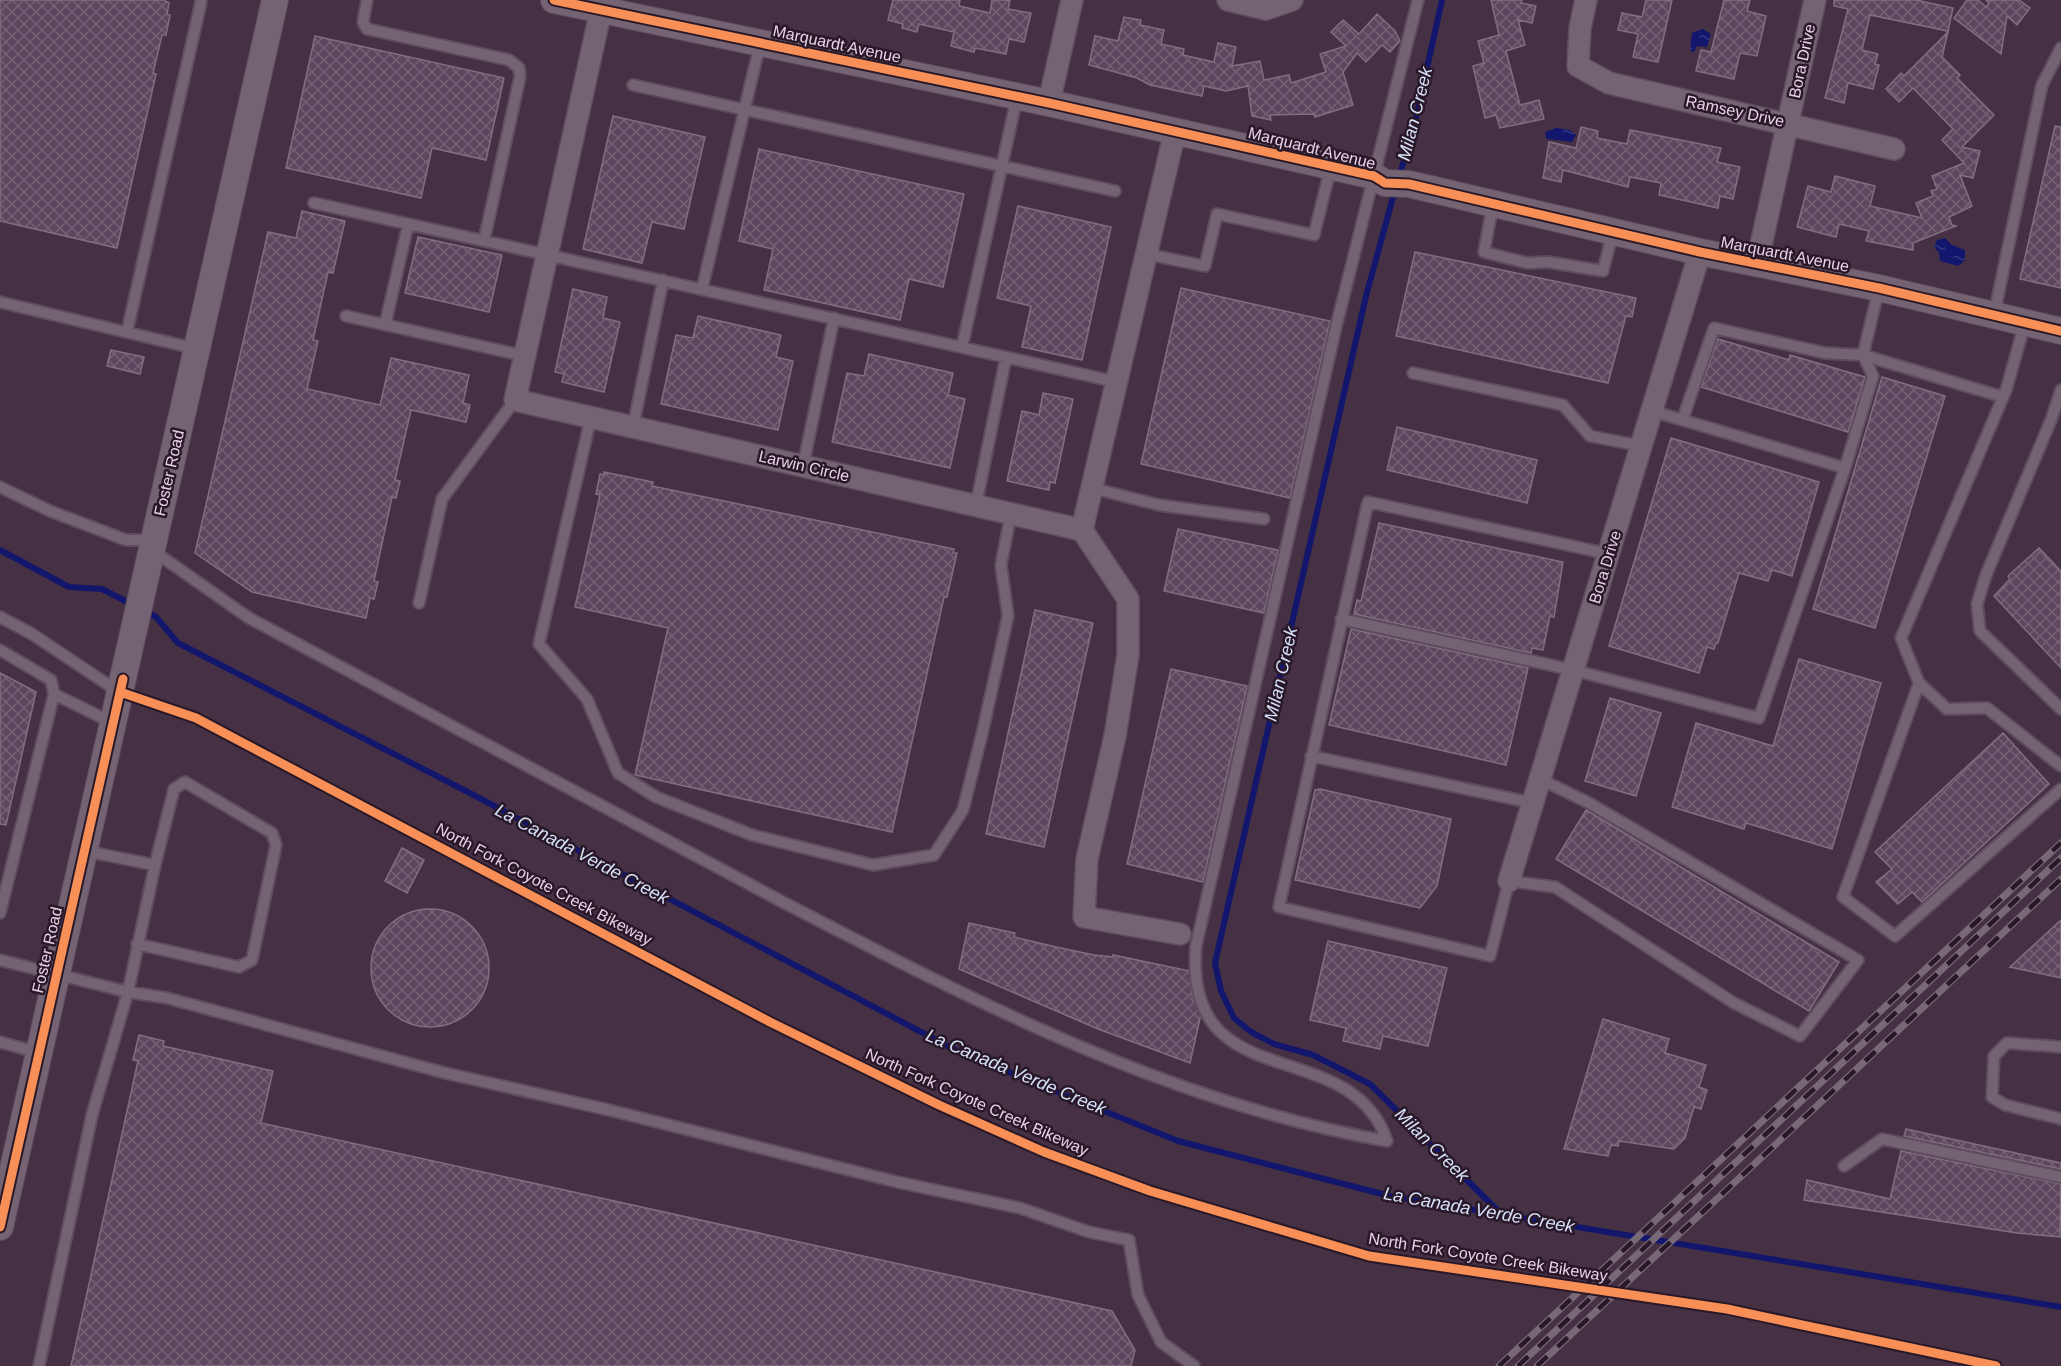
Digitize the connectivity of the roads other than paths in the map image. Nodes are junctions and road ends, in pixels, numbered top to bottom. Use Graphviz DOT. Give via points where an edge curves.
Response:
graph roads {
  1 [pos="276,0"];
  2 [pos="367,0"];
  3 [pos="554,0"];
  4 [pos="1072,0"];
  5 [pos="1228,0"];
  6 [pos="1292,0"];
  7 [pos="1418,0"];
  8 [pos="1586,0"];
  9 [pos="1815,0"];
  10 [pos="201,2"];
  11 [pos="601,10"];
  12 [pos="760,43"];
  13 [pos="2061,48"];
  14 [pos="633,85"];
  15 [pos="1017,97"];
  16 [pos="1049,104"];
  17 [pos="745,108"];
  18 [pos="1788,123"];
  19 [pos="1175,131"];
  20 [pos="1894,148"];
  21 [pos="1331,166"];
  22 [pos="1002,167"];
  23 [pos="1389,181"];
  24 [pos="1115,191"];
  25 [pos="314,203"];
  26 [pos="1493,204"];
  27 [pos="408,225"];
  28 [pos="1613,232"];
  29 [pos="484,241"];
  30 [pos="1700,252"];
  31 [pos="547,254"];
  32 [pos="1146,255"];
  33 [pos="1756,263"];
  34 [pos="663,280"];
  35 [pos="1879,288"];
  36 [pos="702,289"];
  37 [pos="0,302"];
  38 [pos="1994,315"];
  39 [pos="346,316"];
  40 [pos="834,318"];
  41 [pos="2025,323"];
  42 [pos="385,325"];
  43 [pos="2061,331"];
  44 [pos="128,332"];
  45 [pos="962,347"];
  46 [pos="197,349"];
  47 [pos="1863,355"];
  48 [pos="525,356"];
  49 [pos="1006,357"];
  50 [pos="1413,373"];
  51 [pos="1117,382"];
  52 [pos="2061,390"];
  53 [pos="2003,396"];
  54 [pos="515,400"];
  55 [pos="1652,411"];
  56 [pos="591,417"];
  57 [pos="1683,418"];
  58 [pos="633,427"];
  59 [pos="1641,446"];
  60 [pos="803,466"];
  61 [pos="1845,468"];
  62 [pos="0,486"];
  63 [pos="1092,488"];
  64 [pos="976,505"];
  65 [pos="1011,513"];
  66 [pos="1264,519"];
  67 [pos="1082,530"];
  68 [pos="152,550"];
  69 [pos="1609,554"];
  70 [pos="419,603"];
  71 [pos="0,617"];
  72 [pos="1341,619"];
  73 [pos="0,650"];
  74 [pos="1573,670"];
  75 [pos="1918,683"];
  76 [pos="121,686"];
  77 [pos="54,694"];
  78 [pos="2061,709"];
  79 [pos="113,723"];
  80 [pos="1311,756"];
  81 [pos="2061,766"];
  82 [pos="1540,779"];
  83 [pos="2061,789"];
  84 [pos="1533,803"];
  85 [pos="84,851"];
  86 [pos="155,865"];
  87 [pos="1509,881"];
  88 [pos="0,912"];
  89 [pos="1180,934"];
  90 [pos="137,944"];
  91 [pos="0,960"];
  92 [pos="57,974"];
  93 [pos="128,992"];
  94 [pos="0,1042"];
  95 [pos="2061,1047"];
  96 [pos="39,1053"];
  97 [pos="2061,1119"];
  98 [pos="1845,1166"];
  99 [pos="2061,1177"];
  100 [pos="0,1227"];
  101 [pos="39,1366"];
  102 [pos="1194,1366"];
  1 -- 46 [label="street, Foster Road"];
  2 -- 29 [label="lane" via="363,22 367,29 509,60 519,68"];
  3 -- 11 [label="street, Marquardt Avenue"];
  4 -- 16 [label="street"];
  5 -- 6 [label="street" via="1266,9"];
  7 -- 23 [label="lane"];
  8 -- 18 [label="street, Ramsey Drive" via="1578,66 1609,83"];
  9 -- 18 [label="street, Bora Drive"];
  10 -- 44 [label="lane"];
  11 -- 12 [label="street, Marquardt Avenue"];
  11 -- 31 [label="street"];
  12 -- 15 [label="street, Marquardt Avenue"];
  12 -- 17 [label="lane"];
  13 -- 38 [label="lane" via="2042,85"];
  14 -- 17 [label="lane"];
  15 -- 16 [label="street, Marquardt Avenue"];
  15 -- 22 [label="lane"];
  16 -- 19 [label="street, Marquardt Avenue"];
  17 -- 22 [label="lane"];
  17 -- 36 [label="lane"];
  18 -- 20 [label="street, Ramsey Drive"];
  18 -- 33 [label="street, Bora Drive"];
  19 -- 21 [label="street, Marquardt Avenue"];
  19 -- 32 [label="street"];
  21 -- 23 [label="street, Marquardt Avenue"];
  21 -- 32 [label="lane" via="1314,235 1217,214 1205,266"];
  22 -- 24 [label="lane"];
  22 -- 45 [label="lane"];
  23 -- 26 [label="street, Marquardt Avenue"];
  23 -- 68 [label="lane" via="1336,327 1196,946 1194,974 1199,998 1210,1021 1228,1041 1246,1051 1309,1071 1349,1092 1381,1122 1387,1141 1306,1125 1158,1079 1066,1042 930,978 249,618"];
  25 -- 27 [label="lane"];
  26 -- 28 [label="street, Marquardt Avenue"];
  26 -- 28 [label="lane" via="1484,252 1527,263 1548,262 1603,271"];
  27 -- 29 [label="lane"];
  27 -- 42 [label="lane"];
  28 -- 30 [label="street, Marquardt Avenue"];
  29 -- 31 [label="lane"];
  30 -- 33 [label="street, Marquardt Avenue"];
  30 -- 55 [label="street, Bora Drive"];
  31 -- 34 [label="lane"];
  31 -- 48 [label="street"];
  32 -- 51 [label="street"];
  33 -- 35 [label="street, Marquardt Avenue"];
  34 -- 36 [label="lane"];
  34 -- 58 [label="lane"];
  35 -- 38 [label="street, Marquardt Avenue"];
  35 -- 47 [label="lane"];
  36 -- 40 [label="lane"];
  37 -- 44 [label="lane"];
  38 -- 41 [label="street, Marquardt Avenue"];
  39 -- 42 [label="lane"];
  40 -- 45 [label="lane"];
  40 -- 60 [label="lane"];
  41 -- 43 [label="street, Marquardt Avenue"];
  41 -- 53 [label="lane"];
  42 -- 48 [label="lane"];
  44 -- 46 [label="lane"];
  45 -- 49 [label="lane"];
  46 -- 68 [label="street, Foster Road"];
  47 -- 53 [label="lane"];
  47 -- 57 [label="lane" via="1825,353 1713,328"];
  47 -- 61 [label="lane" via="1873,376"];
  48 -- 54 [label="street"];
  49 -- 51 [label="lane"];
  49 -- 64 [label="lane"];
  50 -- 59 [label="lane" via="1563,405 1590,436"];
  51 -- 63 [label="street"];
  52 -- 78 [label="lane" via="1977,604 1980,631"];
  53 -- 75 [label="lane" via="1901,638"];
  54 -- 56 [label="street, Larwin Circle"];
  54 -- 70 [label="lane" via="442,499"];
  55 -- 57 [label="lane"];
  55 -- 59 [label="street, Bora Drive"];
  56 -- 58 [label="street, Larwin Circle"];
  56 -- 65 [label="lane" via="539,644 587,699 618,773 656,797 752,835 873,865 934,855 963,810 1008,616 1001,565"];
  57 -- 61 [label="lane"];
  58 -- 60 [label="street, Larwin Circle"];
  59 -- 69 [label="street, Bora Drive"];
  60 -- 64 [label="street, Larwin Circle"];
  61 -- 74 [label="lane" via="1759,718"];
  62 -- 68 [label="lane" via="50,511"];
  63 -- 66 [label="lane" via="1159,505"];
  63 -- 67 [label="street"];
  64 -- 65 [label="street, Larwin Circle"];
  65 -- 67 [label="street, Larwin Circle"];
  67 -- 89 [label="street" via="1128,599 1128,655 1115,736 1087,859 1084,918"];
  68 -- 76 [label="street, Foster Road"];
  69 -- 72 [label="lane" via="1368,502"];
  69 -- 74 [label="street, Bora Drive"];
  71 -- 76 [label="lane"];
  72 -- 74 [label="lane"];
  72 -- 80 [label="lane"];
  73 -- 77 [label="lane" via="51,680"];
  74 -- 82 [label="street, Bora Drive"];
  75 -- 81 [label="lane" via="1947,709 1987,708"];
  75 -- 83 [label="lane" via="1843,897 1895,936"];
  76 -- 79 [label="street, Foster Road"];
  77 -- 79 [label="lane"];
  77 -- 88 [label="lane"];
  79 -- 85 [label="street, Foster Road"];
  80 -- 84 [label="lane"];
  80 -- 87 [label="lane" via="1279,907 1490,956"];
  82 -- 84 [label="street, Bora Drive"];
  82 -- 87 [label="lane" via="1599,808 1858,960 1800,1036 1734,1003 1555,887"];
  84 -- 87 [label="street, Bora Drive"];
  85 -- 86 [label="lane"];
  85 -- 92 [label="street, Foster Road"];
  86 -- 90 [label="lane"];
  86 -- 90 [label="lane" via="174,789 185,782 272,833 276,845 252,960 239,967"];
  90 -- 93 [label="lane"];
  91 -- 92 [label="lane"];
  92 -- 93 [label="lane"];
  92 -- 96 [label="street, Foster Road"];
  93 -- 101 [label="lane" via="92,1115"];
  93 -- 102 [label="lane" via="166,998 445,1073 1020,1208 1089,1232 1129,1240 1138,1295 1161,1342"];
  94 -- 96 [label="lane"];
  95 -- 97 [label="lane" via="2007,1043 1994,1056 1992,1097 2005,1105"];
  96 -- 100 [label="street, Foster Road"];
  98 -- 99 [label="lane" via="1882,1139"];
}
